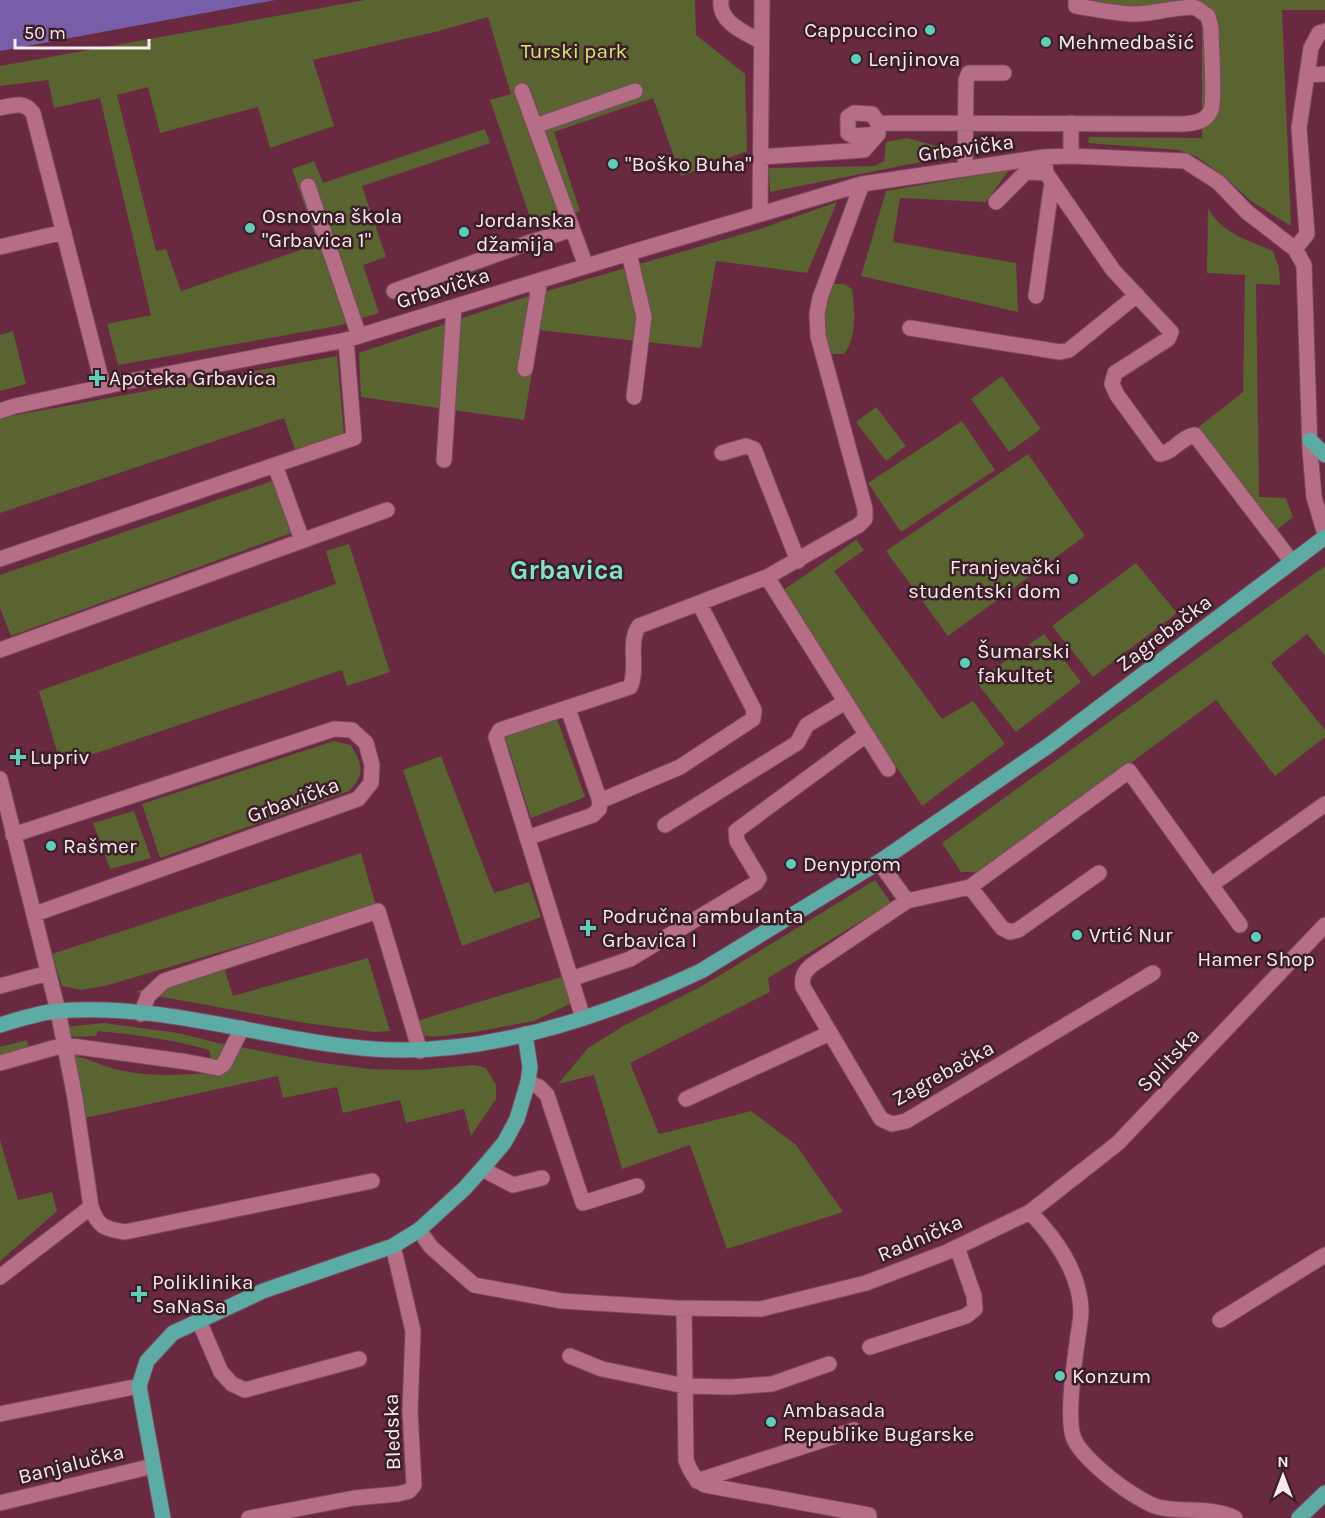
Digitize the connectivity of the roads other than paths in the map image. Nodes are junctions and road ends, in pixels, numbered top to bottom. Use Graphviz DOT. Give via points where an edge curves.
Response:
graph roads {
  1 [pos="721,0"];
  2 [pos="762,0"];
  3 [pos="1076,0"];
  4 [pos="1325,31"];
  5 [pos="760,41"];
  6 [pos="1004,73"];
  7 [pos="1325,74"];
  8 [pos="1307,75"];
  9 [pos="522,91"];
  10 [pos="635,91"];
  11 [pos="0,108"];
  12 [pos="965,123"];
  13 [pos="1071,123"];
  14 [pos="535,126"];
  15 [pos="1071,156"];
  16 [pos="760,157"];
  17 [pos="965,169"];
  18 [pos="1048,171"];
  19 [pos="862,184"];
  20 [pos="308,186"];
  21 [pos="996,202"];
  22 [pos="760,213"];
  23 [pos="572,228"];
  24 [pos="64,232"];
  25 [pos="0,247"];
  26 [pos="1295,249"];
  27 [pos="629,253"];
  28 [pos="586,266"];
  29 [pos="540,280"];
  30 [pos="394,291"];
  31 [pos="1137,295"];
  32 [pos="1036,296"];
  33 [pos="454,307"];
  34 [pos="910,328"];
  35 [pos="353,338"];
  36 [pos="525,369"];
  37 [pos="103,387"];
  38 [pos="634,397"];
  39 [pos="0,411"];
  40 [pos="1310,440"];
  41 [pos="722,453"];
  42 [pos="1325,455"];
  43 [pos="444,460"];
  44 [pos="275,465"];
  45 [pos="387,510"];
  46 [pos="1325,536"];
  47 [pos="302,540"];
  48 [pos="0,559"];
  49 [pos="798,561"];
  50 [pos="1292,562"];
  51 [pos="767,577"];
  52 [pos="699,603"];
  53 [pos="0,650"];
  54 [pos="845,702"];
  55 [pos="568,709"];
  56 [pos="866,735"];
  57 [pos="888,769"];
  58 [pos="0,779"];
  59 [pos="600,801"];
  60 [pos="1325,804"];
  61 [pos="665,825"];
  62 [pos="13,835"];
  63 [pos="527,838"];
  64 [pos="879,862"];
  65 [pos="1099,873"];
  66 [pos="1211,885"];
  67 [pos="970,887"];
  68 [pos="907,901"];
  69 [pos="34,914"];
  70 [pos="1240,925"];
  71 [pos="1325,925"];
  72 [pos="48,973"];
  73 [pos="1153,973"];
  74 [pos="571,979"];
  75 [pos="0,986"];
  76 [pos="58,1011"];
  77 [pos="141,1014"];
  78 [pos="583,1018"];
  79 [pos="0,1025"];
  80 [pos="242,1028"];
  81 [pos="830,1033"];
  82 [pos="525,1034"];
  83 [pos="64,1045"];
  84 [pos="420,1051"];
  85 [pos="0,1063"];
  86 [pos="528,1082"];
  87 [pos="686,1099"];
  88 [pos="482,1169"];
  89 [pos="542,1178"];
  90 [pos="372,1181"];
  91 [pos="637,1186"];
  92 [pos="91,1207"];
  93 [pos="1030,1212"];
  94 [pos="419,1230"];
  95 [pos="393,1245"];
  96 [pos="957,1247"];
  97 [pos="1325,1255"];
  98 [pos="0,1277"];
  99 [pos="684,1309"];
  100 [pos="1220,1320"];
  101 [pos="199,1321"];
  102 [pos="870,1347"];
  103 [pos="570,1356"];
  104 [pos="359,1359"];
  105 [pos="829,1364"];
  106 [pos="139,1386"];
  107 [pos="686,1386"];
  108 [pos="0,1414"];
  109 [pos="854,1430"];
  110 [pos="153,1466"];
  111 [pos="697,1481"];
  112 [pos="1325,1493"];
  113 [pos="0,1503"];
  114 [pos="869,1515"];
  115 [pos="163,1518"];
  116 [pos="249,1518"];
  117 [pos="1235,1518"];
  118 [pos="1299,1518"];
  1 -- 5 [label="street" via="720,9 730,23"];
  2 -- 5 [label="street"];
  3 -- 13 [label="street" via="1076,6 1108,12 1159,13 1196,8 1208,16 1212,109 1196,123"];
  4 -- 8 [label="street" via="1314,40"];
  5 -- 16 [label="street"];
  6 -- 12 [label="street" via="969,73"];
  7 -- 8 [label="street"];
  8 -- 26 [label="street" via="1299,129 1307,234"];
  9 -- 14 [label="street"];
  10 -- 14 [label="street"];
  11 -- 24 [label="street" via="20,104 33,113"];
  12 -- 13 [label="street"];
  12 -- 16 [label="street" via="878,128 864,150"];
  12 -- 17 [label="street"];
  13 -- 15 [label="street"];
  14 -- 23 [label="street"];
  15 -- 18 [label="street, Grbavička"];
  15 -- 26 [label="street, Grbavička" via="1185,161 1218,182 1247,212"];
  16 -- 22 [label="street"];
  17 -- 18 [label="street, Grbavička"];
  17 -- 19 [label="street, Grbavička"];
  18 -- 21 [label="street" via="1026,172"];
  18 -- 31 [label="street" via="1113,270"];
  18 -- 32 [label="street"];
  19 -- 22 [label="street, Grbavička"];
  19 -- 49 [label="street" via="817,314 818,336 865,519"];
  20 -- 35 [label="street"];
  22 -- 27 [label="street, Grbavička"];
  23 -- 28 [label="street"];
  23 -- 30 [label="street"];
  24 -- 25 [label="street"];
  24 -- 37 [label="street"];
  26 -- 40 [label="street" via="1304,265"];
  27 -- 28 [label="street, Grbavička"];
  27 -- 38 [label="street" via="644,317"];
  28 -- 29 [label="street, Grbavička"];
  29 -- 33 [label="street, Grbavička"];
  29 -- 36 [label="street"];
  31 -- 34 [label="street" via="1069,350 1060,352"];
  31 -- 50 [label="street" via="1171,332 1168,339 1115,373 1112,384 1117,395 1160,454 1195,435"];
  33 -- 35 [label="street, Grbavička"];
  33 -- 43 [label="street"];
  35 -- 37 [label="street, Grbavička"];
  35 -- 44 [label="street" via="354,438"];
  37 -- 39 [label="street, Grbavička"];
  40 -- 42 [label="main road"];
  40 -- 46 [label="street" via="1314,497"];
  41 -- 49 [label="street" via="746,446 754,449"];
  44 -- 47 [label="street"];
  44 -- 48 [label="street"];
  45 -- 47 [label="street"];
  46 -- 50 [label="main road, Zagrebačka"];
  47 -- 53 [label="street"];
  49 -- 51 [label="street"];
  50 -- 64 [label="main road, Zagrebačka" via="1092,715"];
  51 -- 52 [label="street"];
  51 -- 54 [label="street"];
  52 -- 55 [label="street" via="639,626 634,633 634,678 630,687"];
  52 -- 59 [label="street" via="754,710 753,719 680,767"];
  54 -- 56 [label="street"];
  54 -- 61 [label="street" via="807,725 797,743"];
  55 -- 59 [label="street"];
  55 -- 63 [label="street" via="500,730 496,737"];
  56 -- 57 [label="street"];
  56 -- 74 [label="street" via="736,831 737,841 759,878 756,883 630,959"];
  58 -- 62 [label="street"];
  59 -- 63 [label="street" via="599,809 592,815"];
  60 -- 66 [label="street"];
  62 -- 69 [label="street"];
  62 -- 69 [label="street, Grbavička" via="334,729 352,730 366,743 372,765 371,783 358,799"];
  63 -- 74 [label="street"];
  64 -- 68 [label="street"];
  64 -- 78 [label="main road, Zagrebačka" via="700,970 669,986"];
  65 -- 67 [label="street" via="1010,932 1002,928"];
  66 -- 67 [label="street, Zagrebačka" via="1129,771"];
  66 -- 70 [label="street, Zagrebačka"];
  67 -- 68 [label="street, Zagrebačka"];
  68 -- 81 [label="street, Zagrebačka" via="803,974 803,987"];
  69 -- 72 [label="street"];
  71 -- 93 [label="street, Splitska" via="1118,1143"];
  72 -- 75 [label="street"];
  72 -- 76 [label="street"];
  73 -- 81 [label="street, Zagrebačka" via="899,1123 881,1119"];
  74 -- 78 [label="street"];
  76 -- 77 [label="main road"];
  76 -- 79 [label="main road"];
  76 -- 83 [label="street"];
  77 -- 80 [label="main road"];
  77 -- 84 [label="street" via="147,996 164,981 378,910"];
  78 -- 82 [label="main road, Zagrebačka"];
  80 -- 83 [label="street" via="224,1064 218,1068"];
  80 -- 84 [label="main road" via="324,1043"];
  81 -- 87 [label="street"];
  82 -- 84 [label="main road" via="466,1047"];
  82 -- 86 [label="main road"];
  83 -- 85 [label="street"];
  83 -- 92 [label="street"];
  86 -- 88 [label="main road" via="517,1119 504,1143"];
  86 -- 91 [label="street" via="547,1095 583,1203"];
  88 -- 89 [label="street" via="513,1185"];
  88 -- 94 [label="main road"];
  90 -- 92 [label="street" via="125,1232 108,1230 96,1221"];
  92 -- 98 [label="street"];
  93 -- 96 [label="street, Radnička"];
  93 -- 117 [label="street" via="1069,1261 1078,1294 1073,1437 1090,1459 1151,1505 1197,1509"];
  94 -- 95 [label="main road"];
  94 -- 99 [label="street, Radnička" via="431,1247 474,1285 562,1301"];
  95 -- 101 [label="main road" via="263,1291"];
  95 -- 116 [label="street, Bledska" via="413,1331 410,1411 414,1485 398,1494 354,1498"];
  96 -- 99 [label="street, Radnička" via="866,1283 761,1309"];
  96 -- 102 [label="street" via="975,1309 966,1316"];
  97 -- 100 [label="street"];
  99 -- 107 [label="street"];
  101 -- 104 [label="street" via="221,1372 245,1390"];
  101 -- 106 [label="main road" via="173,1333 147,1361"];
  103 -- 107 [label="street" via="602,1369"];
  105 -- 107 [label="street" via="771,1384"];
  106 -- 108 [label="street"];
  106 -- 110 [label="main road"];
  107 -- 111 [label="street" via="686,1460"];
  109 -- 111 [label="street"];
  110 -- 113 [label="street, Banjalučka"];
  110 -- 115 [label="main road"];
  111 -- 114 [label="street"];
  112 -- 118 [label="main road"];
}
